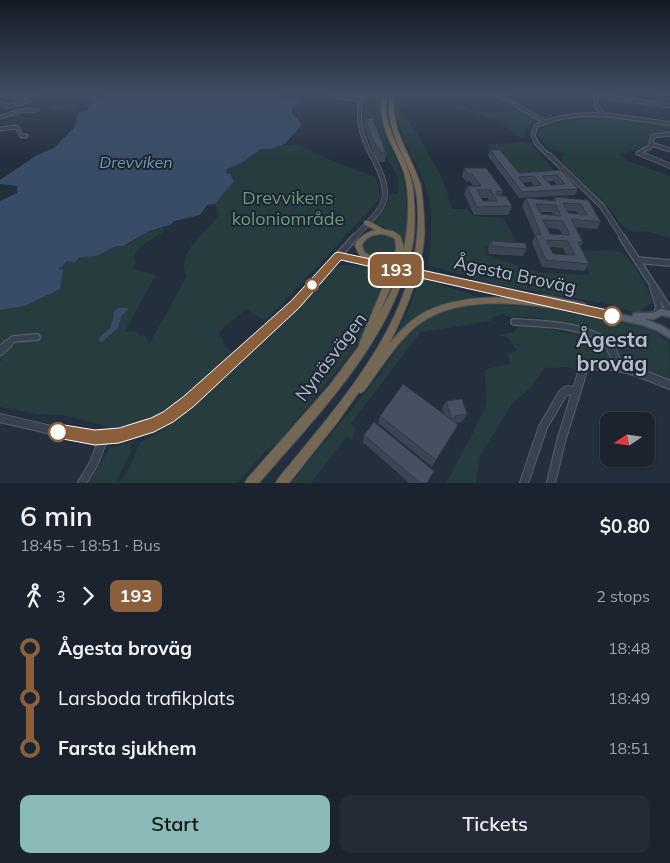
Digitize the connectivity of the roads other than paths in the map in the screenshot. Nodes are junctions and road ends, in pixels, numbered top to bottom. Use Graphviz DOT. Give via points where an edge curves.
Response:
graph roads {
  1 [pos="358,116"];
  2 [pos="384,116"];
  3 [pos="391,116"];
  4 [pos="534,116"];
  5 [pos="592,116"];
  6 [pos="613,116"];
  7 [pos="545,122"];
  8 [pos="670,124"];
  9 [pos="0,130"];
  10 [pos="670,134"];
  11 [pos="26,136"];
  12 [pos="651,144"];
  13 [pos="670,150"];
  14 [pos="670,166"];
  15 [pos="366,224"];
  16 [pos="385,232"];
  17 [pos="339,255"];
  18 [pos="637,260"];
  19 [pos="374,262"];
  20 [pos="670,262"];
  21 [pos="384,265"];
  22 [pos="653,285"];
  23 [pos="497,290"];
  24 [pos="495,302"];
  25 [pos="580,309"];
  26 [pos="670,312"];
  27 [pos="655,315"];
  28 [pos="514,322"];
  29 [pos="659,328"];
  30 [pos="670,335"];
  31 [pos="37,337"];
  32 [pos="0,351"];
  33 [pos="360,354"];
  34 [pos="620,368"];
  35 [pos="670,385"];
  36 [pos="576,392"];
  37 [pos="0,418"];
  38 [pos="104,437"];
  39 [pos="312,445"];
  40 [pos="82,483"];
  41 [pos="251,483"];
  42 [pos="282,483"];
  43 [pos="524,483"];
  44 [pos="551,483"];
  1 -- 15 [label="street" via="362,138 387,190 382,206"];
  2 -- 33 [label="highway, Nynäsvägen" via="406,172 411,194 412,230 398,287"];
  3 -- 39 [label="highway, Nynäsvägen" via="420,193 422,237 417,265 406,302 375,360"];
  4 -- 7 [label="street"];
  5 -- 7 [label="street"];
  6 -- 8 [label="street"];
  7 -- 18 [label="street" via="534,129 534,140 602,206"];
  9 -- 11 [label="street" via="17,127 22,136"];
  10 -- 12 [label="street" via="653,136"];
  12 -- 13 [label="street"];
  12 -- 14 [label="street" via="638,153"];
  15 -- 16 [label="highway"];
  15 -- 17 [label="street"];
  16 -- 19 [label="highway" via="368,233 360,242 362,253"];
  16 -- 33 [label="highway" via="395,236 400,246 385,295"];
  17 -- 19 [label="main road, Ågesta Broväg"];
  17 -- 21 [label="main road, Ågesta Broväg"];
  17 -- 38 [label="street" via="295,304 178,410 154,424 119,436"];
  18 -- 20 [label="street"];
  18 -- 22 [label="street"];
  19 -- 21 [label="main road, Ågesta Broväg"];
  21 -- 23 [label="main road, Ågesta Broväg, bridge"];
  22 -- 26 [label="street"];
  22 -- 27 [label="street" via="659,306"];
  23 -- 24 [label="main road" via="502,297"];
  23 -- 25 [label="main road, Ågesta Broväg"];
  23 -- 27 [label="main road, Ågesta Broväg" via="642,318"];
  24 -- 25 [label="highway"];
  24 -- 39 [label="highway" via="440,309 411,326"];
  25 -- 29 [label="main road, Ågesta Broväg"];
  26 -- 27 [label="main road, Ågesta Broväg"];
  27 -- 29 [label="main road"];
  28 -- 34 [label="street" via="539,323 597,336 614,350"];
  29 -- 30 [label="main road, Ågesta Broväg"];
  31 -- 32 [label="street" via="13,339"];
  33 -- 41 [label="highway, Nynäsvägen"];
  34 -- 35 [label="street"];
  34 -- 36 [label="street" via="601,363 584,367"];
  36 -- 43 [label="street" via="568,390 563,394 543,427"];
  36 -- 44 [label="street"];
  37 -- 38 [label="street" via="73,435"];
  38 -- 40 [label="street"];
  39 -- 42 [label="highway, Nynäsvägen"];
}
